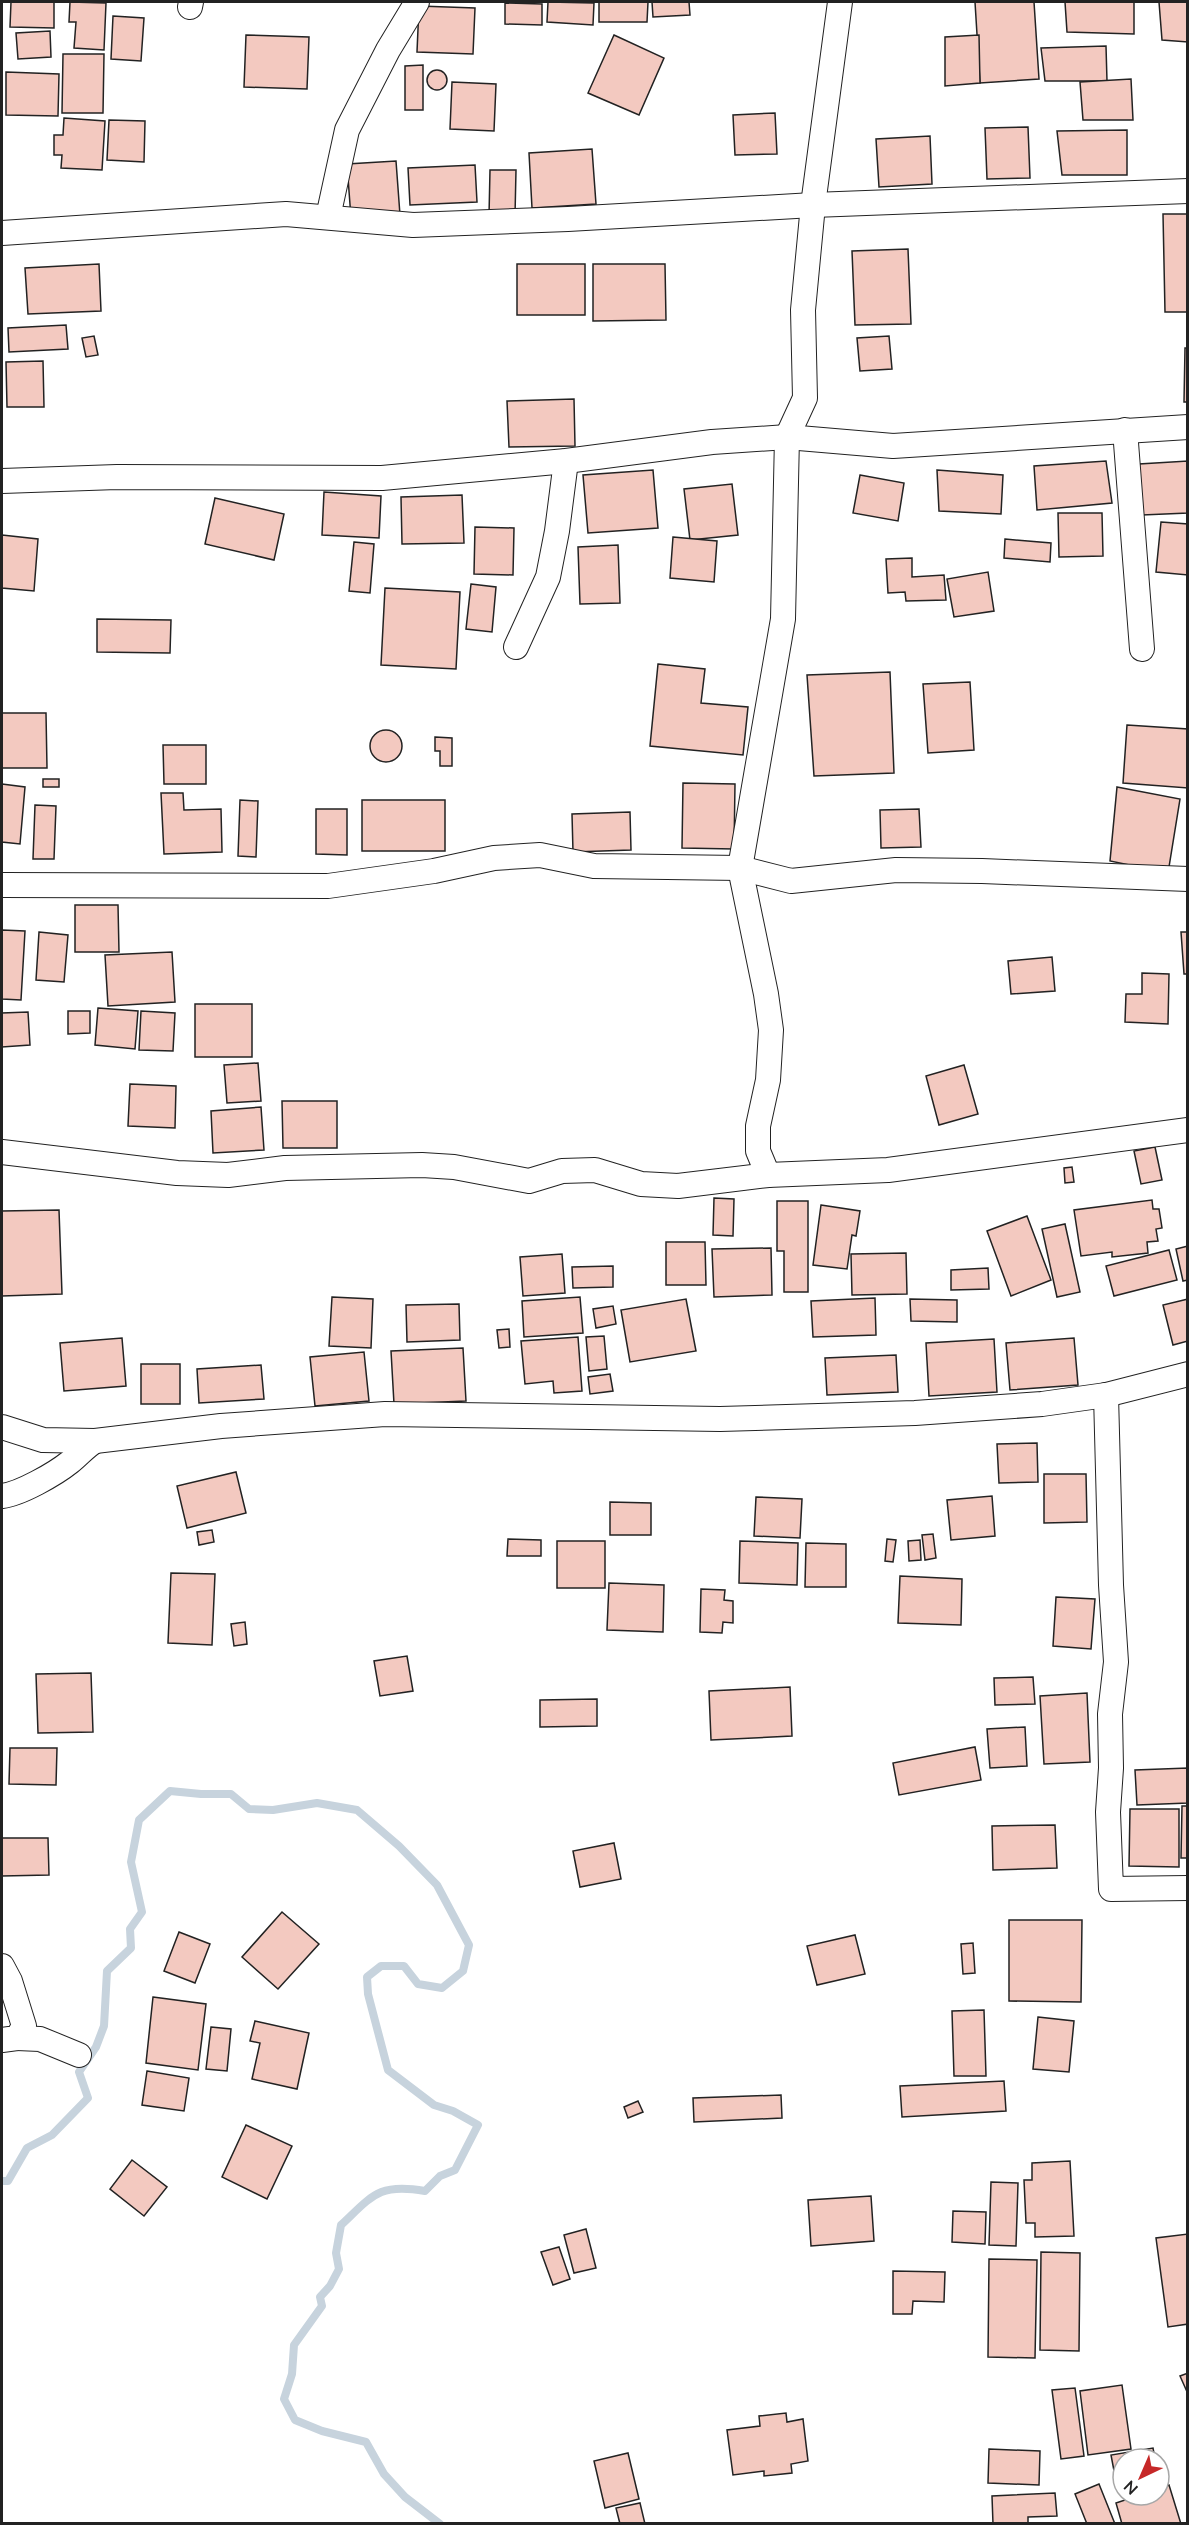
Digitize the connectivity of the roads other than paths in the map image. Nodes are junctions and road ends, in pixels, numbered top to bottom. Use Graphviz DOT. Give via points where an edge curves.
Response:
graph roads {
  1 [pos="417,2"];
  2 [pos="840,2"];
  3 [pos="1188,191"];
  4 [pos="813,205"];
  5 [pos="328,218"];
  6 [pos="2,233"];
  7 [pos="1188,427"];
  8 [pos="1125,430"];
  9 [pos="787,437"];
  10 [pos="566,461"];
  11 [pos="2,481"];
  12 [pos="516,647"];
  13 [pos="1142,649"];
  14 [pos="740,868"];
  15 [pos="1188,879"];
  16 [pos="2,885"];
  17 [pos="1188,1130"];
  18 [pos="2,1152"];
  19 [pos="768,1175"];
  20 [pos="1188,1374"];
  21 [pos="1106,1395"];
  22 [pos="2,1427"];
  23 [pos="95,1441"];
  24 [pos="2,1496"];
  25 [pos="1188,1888"];
  26 [pos="2,1966"];
  27 [pos="9,2039"];
  28 [pos="79,2055"];
  1 -- 5 [label="street" via="347,130"];
  2 -- 4 [label="street"];
  3 -- 4 [label="street"];
  4 -- 5 [label="street" via="413,225"];
  4 -- 9 [label="street" via="803,310 805,398"];
  5 -- 6 [label="street" via="286,214"];
  7 -- 8 [label="street"];
  8 -- 9 [label="street" via="893,446"];
  8 -- 13 [label="street"];
  9 -- 10 [label="street" via="712,442"];
  9 -- 14 [label="street" via="783,619"];
  10 -- 11 [label="street" via="382,478 117,477"];
  10 -- 12 [label="street" via="548,577"];
  14 -- 15 [label="street" via="790,880 897,870"];
  14 -- 16 [label="street" via="594,866 540,855 494,858 328,886"];
  14 -- 19 [label="street" via="771,1030 768,1080 758,1126 758,1151"];
  17 -- 19 [label="street" via="888,1170"];
  18 -- 19 [label="street" via="106,1166 228,1175 285,1168 422,1165 529,1180 562,1171 595,1170 641,1184 678,1186"];
  20 -- 21 [label="street"];
  21 -- 23 [label="street" via="915,1413 732,1418 385,1414 221,1426"];
  21 -- 25 [label="street" via="1116,1662 1110,1714 1111,1889"];
  22 -- 23 [label="street" via="43,1440"];
  23 -- 24 [label="street" via="35,1484"];
  26 -- 27 [label="street" via="24,2026"];
  27 -- 28 [label="street" via="40,2039"];
}
